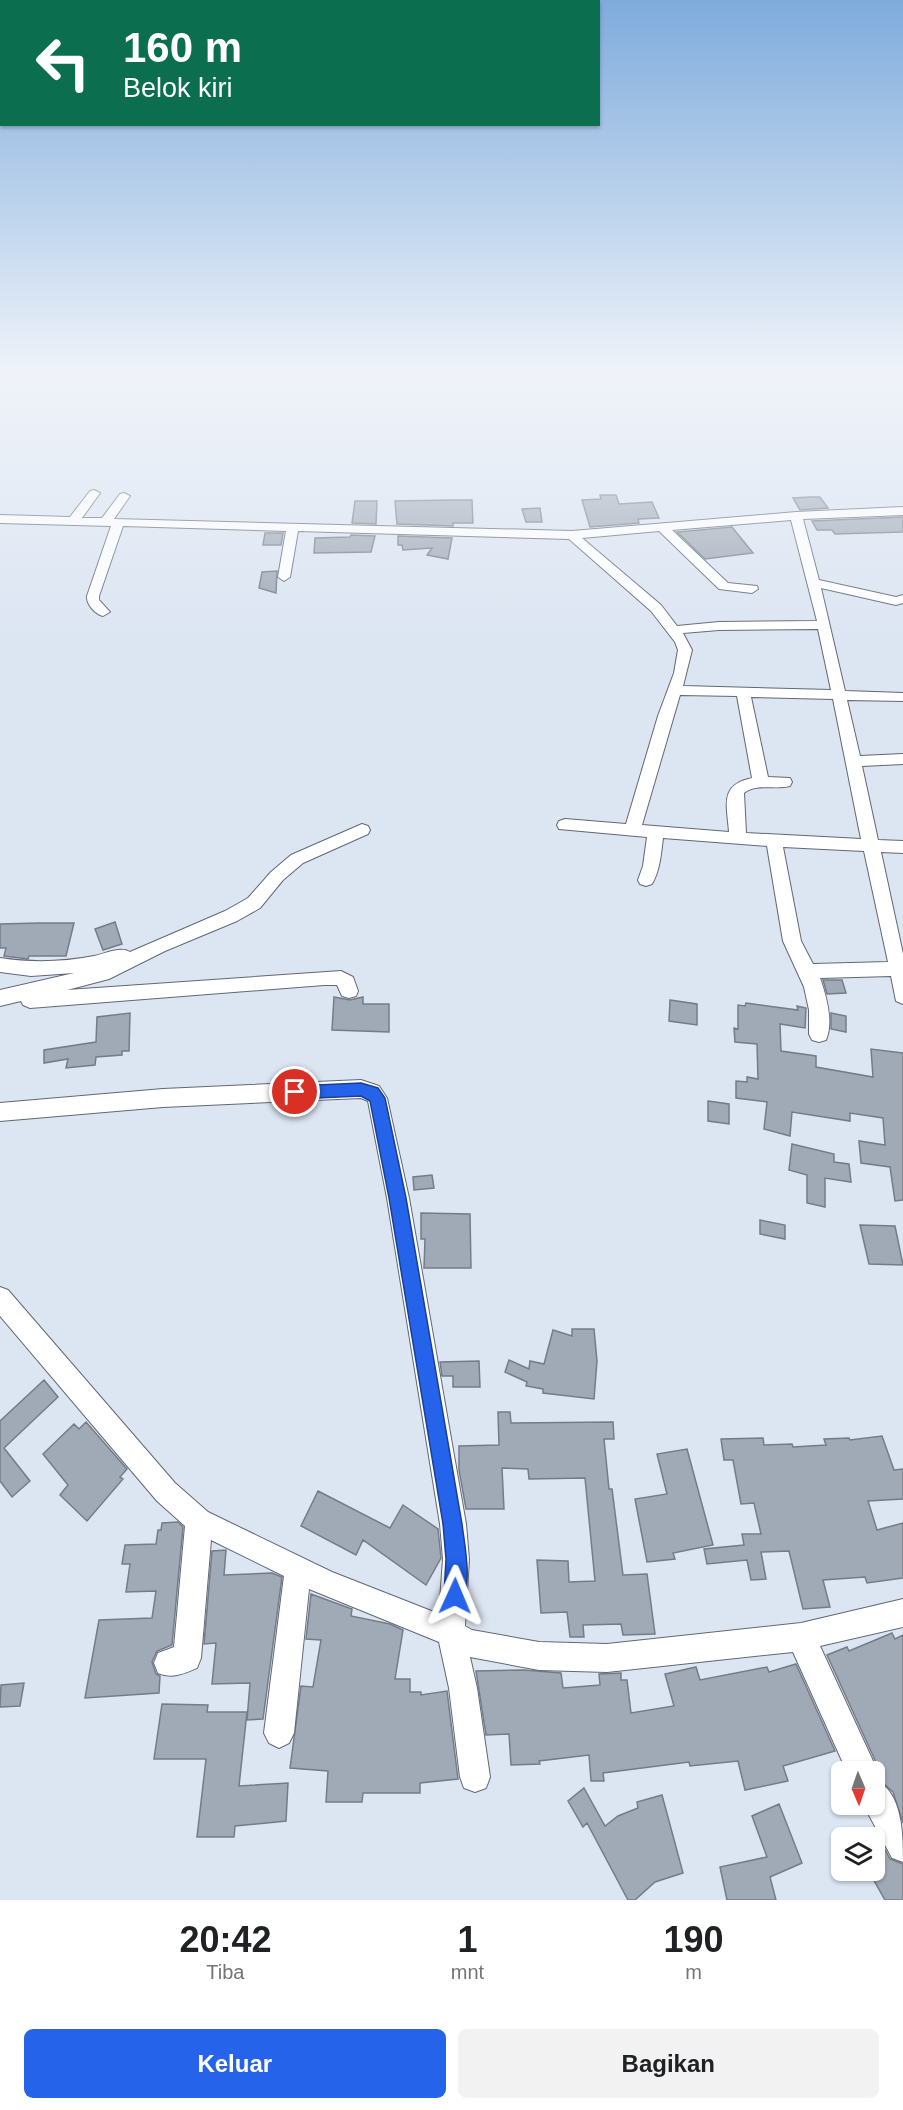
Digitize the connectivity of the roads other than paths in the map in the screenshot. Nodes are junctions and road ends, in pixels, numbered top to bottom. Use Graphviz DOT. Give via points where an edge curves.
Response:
graph roads {
  1 [pos="94,492"];
  2 [pos="124,496"];
  3 [pos="903,511"];
  4 [pos="104,512"];
  5 [pos="796,516"];
  6 [pos="0,519"];
  7 [pos="74,520"];
  8 [pos="293,527"];
  9 [pos="662,527"];
  10 [pos="572,535"];
  11 [pos="284,577"];
  12 [pos="814,583"];
  13 [pos="752,589"];
  14 [pos="903,599"];
  15 [pos="103,612"];
  16 [pos="824,626"];
  17 [pos="674,630"];
  18 [pos="675,690"];
  19 [pos="743,692"];
  20 [pos="839,693"];
  21 [pos="903,697"];
  22 [pos="903,759"];
  23 [pos="854,761"];
  24 [pos="761,782"];
  25 [pos="784,782"];
  26 [pos="565,825"];
  27 [pos="633,828"];
  28 [pos="362,830"];
  29 [pos="656,832"];
  30 [pos="738,839"];
  31 [pos="774,841"];
  32 [pos="872,846"];
  33 [pos="903,847"];
  34 [pos="646,880"];
  35 [pos="159,946"];
  36 [pos="0,965"];
  37 [pos="901,970"];
  38 [pos="808,971"];
  39 [pos="349,991"];
  40 [pos="903,996"];
  41 [pos="0,999"];
  42 [pos="819,1034"];
  43 [pos="0,1112"];
  44 [pos="0,1298"];
  45 [pos="199,1521"];
  46 [pos="298,1569"];
  47 [pos="903,1613"];
  48 [pos="451,1633"];
  49 [pos="801,1637"];
  50 [pos="168,1663"];
  51 [pos="279,1733"];
  52 [pos="857,1761"];
  53 [pos="475,1777"];
  54 [pos="885,1814"];
  55 [pos="903,1847"];
  1 -- 4 [label="street"];
  2 -- 4 [label="street"];
  3 -- 5 [label="street"];
  4 -- 7 [label="street"];
  4 -- 7 [label="street"];
  4 -- 8 [label="street"];
  4 -- 15 [label="street" via="93,596"];
  5 -- 9 [label="street"];
  5 -- 12 [label="street"];
  6 -- 7 [label="street"];
  8 -- 10 [label="street"];
  8 -- 11 [label="street"];
  9 -- 10 [label="street"];
  9 -- 13 [label="street" via="724,586"];
  10 -- 17 [label="street" via="656,608"];
  12 -- 14 [label="street" via="896,601"];
  12 -- 16 [label="street"];
  16 -- 17 [label="street"];
  16 -- 20 [label="street"];
  17 -- 18 [label="street" via="685,650"];
  18 -- 19 [label="street"];
  18 -- 27 [label="street"];
  19 -- 20 [label="street"];
  19 -- 24 [label="street"];
  20 -- 21 [label="street"];
  20 -- 23 [label="street"];
  22 -- 23 [label="street"];
  23 -- 32 [label="street"];
  24 -- 25 [label="street"];
  24 -- 30 [label="street" via="735,789"];
  26 -- 27 [label="street"];
  27 -- 29 [label="street"];
  28 -- 35 [label="street" via="297,859 246,909"];
  29 -- 30 [label="street"];
  29 -- 34 [label="street"];
  30 -- 31 [label="street"];
  31 -- 32 [label="street"];
  31 -- 38 [label="street" via="792,941"];
  32 -- 33 [label="street"];
  32 -- 37 [label="street" via="895,959"];
  35 -- 36 [label="street" via="81,966"];
  35 -- 41 [label="street" via="103,974"];
  37 -- 38 [label="street"];
  37 -- 40 [label="street"];
  38 -- 42 [label="street" via="820,1009"];
  39 -- 41 [label="street" via="341,978 332,978"];
  43 -- 48 [label="street" via="163,1098 361,1089 372,1092 377,1098 400,1210 453,1524 456,1568"];
  44 -- 45 [label="street" via="166,1492"];
  45 -- 46 [label="street"];
  45 -- 50 [label="street" via="187,1658"];
  46 -- 48 [label="street"];
  46 -- 51 [label="street"];
  47 -- 49 [label="street"];
  48 -- 49 [label="street" via="468,1643 539,1656 608,1658"];
  48 -- 53 [label="street"];
  49 -- 52 [label="street"];
  54 -- 55 [label="street"];
}
